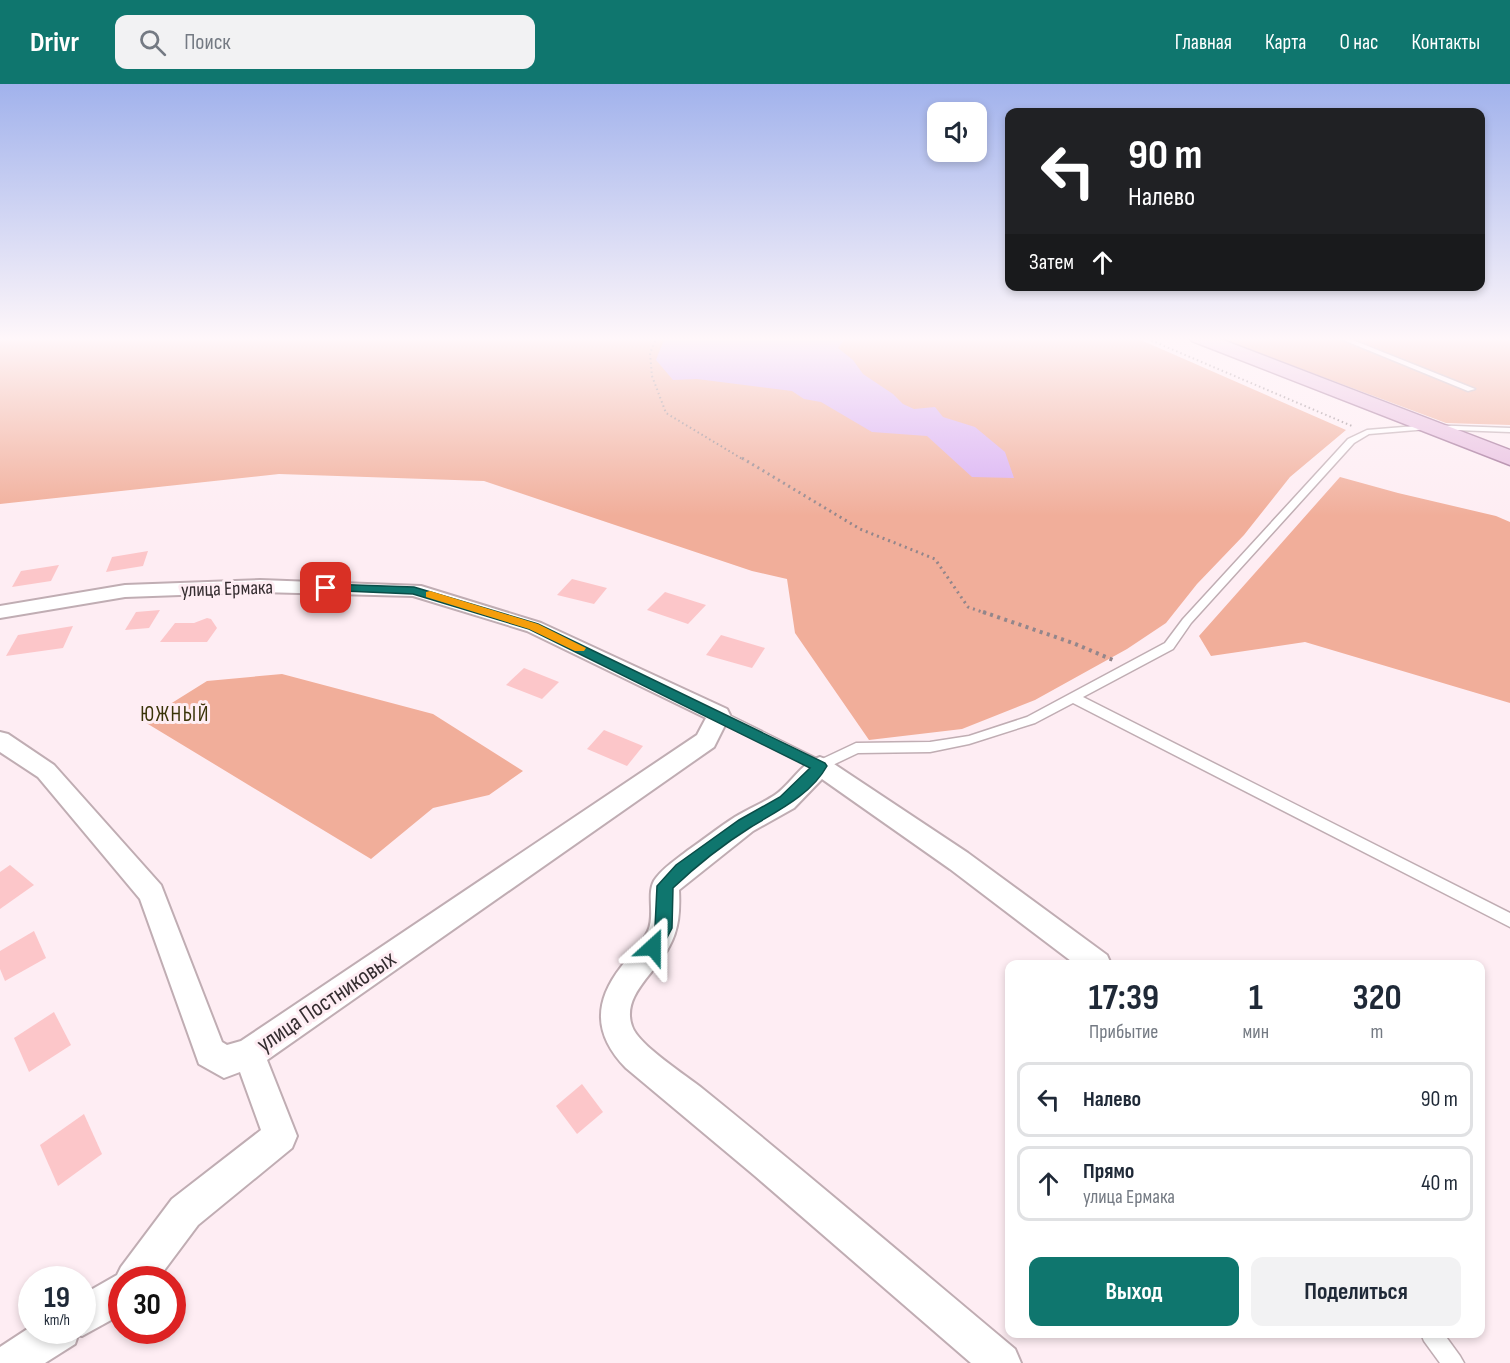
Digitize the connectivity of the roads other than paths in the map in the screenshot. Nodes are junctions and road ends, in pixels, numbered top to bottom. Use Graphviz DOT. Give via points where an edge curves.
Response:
graph roads {
  1 [pos="1351,397"];
  2 [pos="1428,427"];
  3 [pos="1510,430"];
  4 [pos="1510,458"];
  5 [pos="0,612"];
  6 [pos="1072,697"];
  7 [pos="719,715"];
  8 [pos="0,740"];
  9 [pos="820,766"];
  10 [pos="1510,920"];
  11 [pos="1091,960"];
  12 [pos="249,1054"];
  13 [pos="144,1266"];
  14 [pos="1434,1338"];
  15 [pos="39,1344"];
  16 [pos="9,1363"];
  17 [pos="1001,1363"];
  18 [pos="1453,1363"];
  1 -- 2 [label="main road"];
  2 -- 3 [label="lane"];
  2 -- 4 [label="main road"];
  2 -- 6 [label="lane" via="1367,432 1351,441 1187,621 1169,646"];
  5 -- 7 [label="street, улица Ермака" via="125,591 260,586 414,590 534,627"];
  6 -- 9 [label="lane" via="1031,720 969,740 930,747 856,748"];
  6 -- 10 [label="lane"];
  7 -- 9 [label="lane"];
  7 -- 12 [label="street, улица Постниковых" via="706,741"];
  8 -- 12 [label="street, улица Постниковых" via="46,771 151,893 210,1053 224,1062"];
  9 -- 11 [label="street" via="959,861"];
  9 -- 17 [label="street" via="785,801 744,824 665,886 664,928 624,984 614,1011 617,1032 636,1055"];
  12 -- 13 [label="street" via="280,1136 184,1212"];
  14 -- 18 [label="lane"];
  15 -- 16 [label="street"];
}
